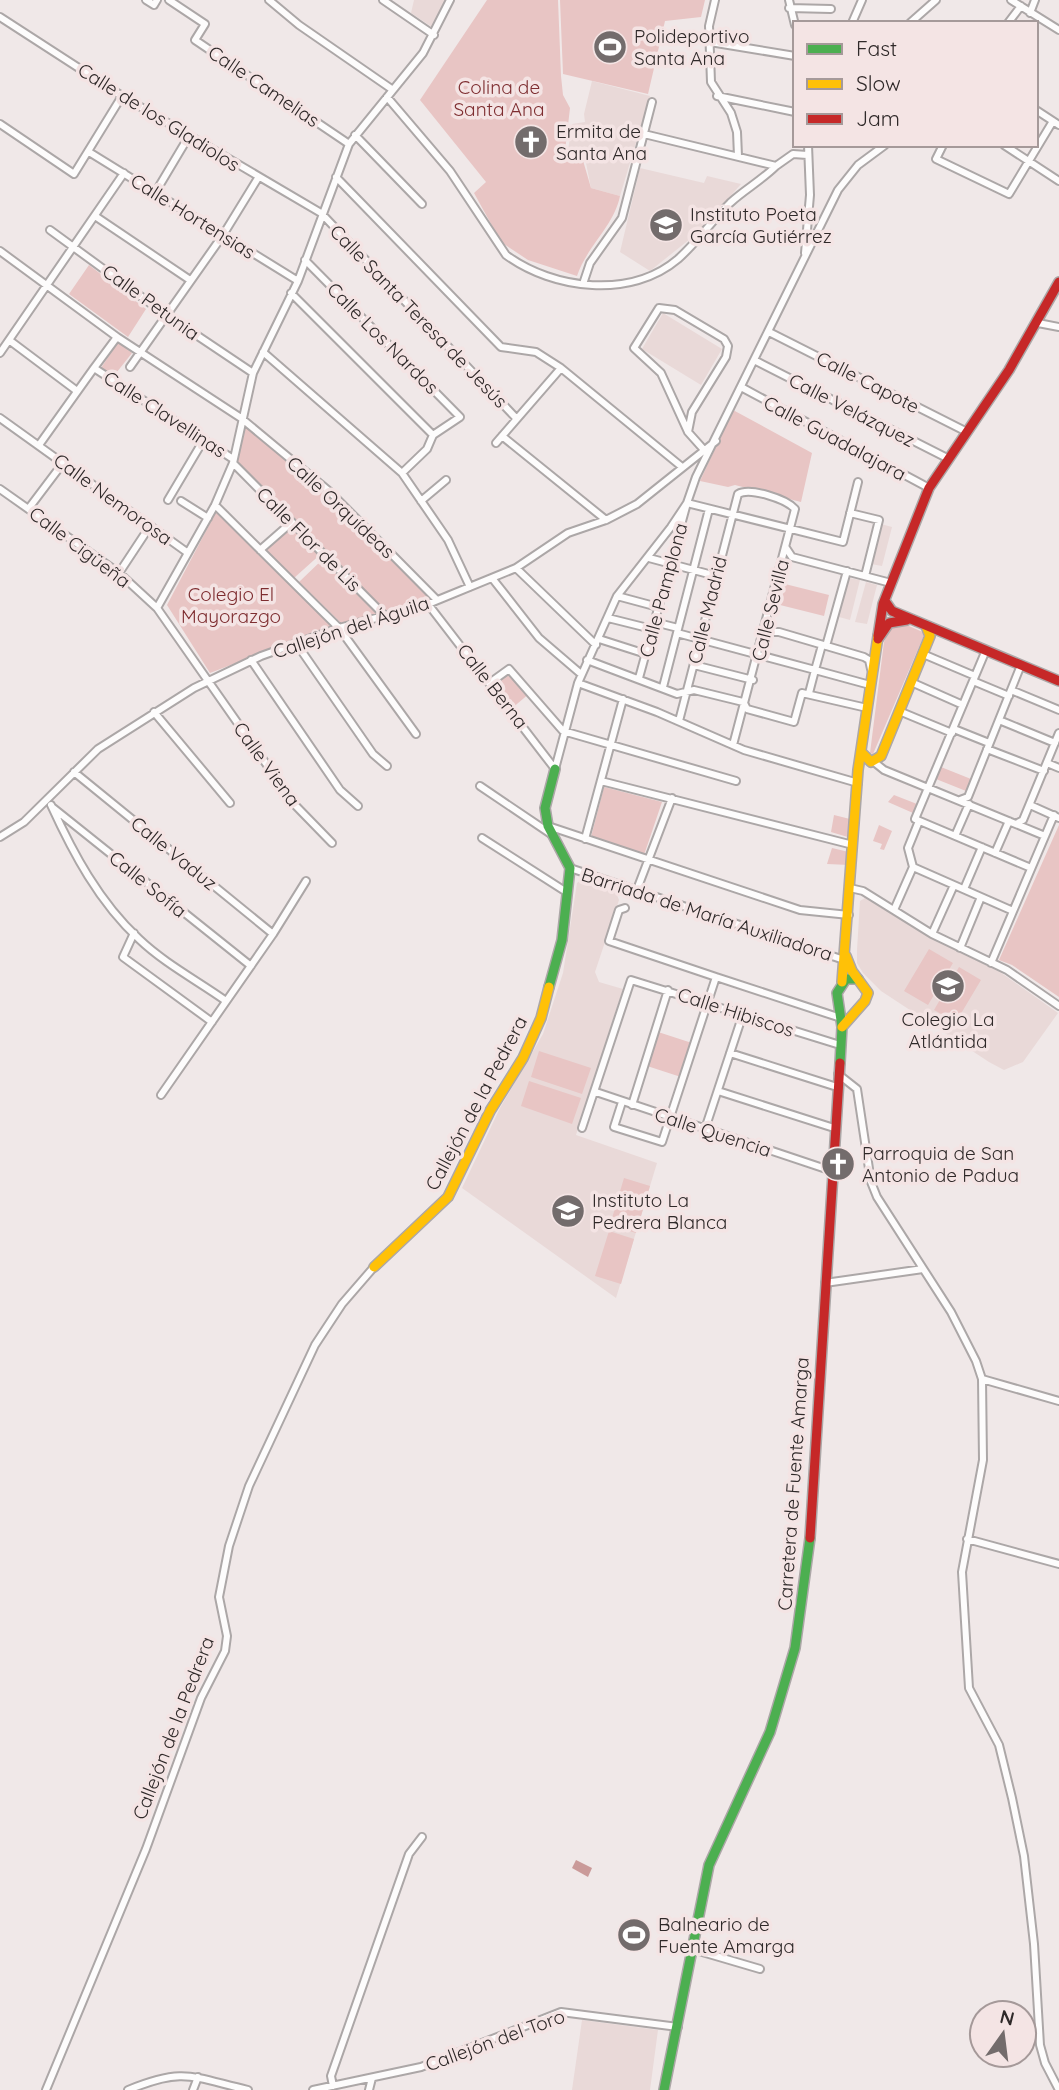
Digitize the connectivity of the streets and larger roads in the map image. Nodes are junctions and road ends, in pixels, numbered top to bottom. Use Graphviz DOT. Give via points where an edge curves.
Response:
graph roads {
  1 [pos="146,0"];
  2 [pos="157,0"];
  3 [pos="169,0"];
  4 [pos="269,0"];
  5 [pos="383,0"];
  6 [pos="450,0"];
  7 [pos="715,0"];
  8 [pos="789,0"];
  9 [pos="862,0"];
  10 [pos="936,0"];
  11 [pos="1011,0"];
  12 [pos="1035,0"];
  13 [pos="1020,6"];
  14 [pos="789,8"];
  15 [pos="831,9"];
  16 [pos="1030,13"];
  17 [pos="0,17"];
  18 [pos="794,21"];
  19 [pos="853,21"];
  20 [pos="912,21"];
  21 [pos="1009,21"];
  22 [pos="1059,30"];
  23 [pos="434,35"];
  24 [pos="710,42"];
  25 [pos="793,56"];
  26 [pos="393,90"];
  27 [pos="122,96"];
  28 [pos="717,96"];
  29 [pos="387,97"];
  30 [pos="652,102"];
  31 [pos="793,111"];
  32 [pos="1038,111"];
  33 [pos="1056,123"];
  34 [pos="0,124"];
  35 [pos="644,134"];
  36 [pos="355,135"];
  37 [pos="189,136"];
  38 [pos="349,144"];
  39 [pos="808,147"];
  40 [pos="883,147"];
  41 [pos="942,147"];
  42 [pos="1007,147"];
  43 [pos="89,152"];
  44 [pos="807,155"];
  45 [pos="738,156"];
  46 [pos="1028,161"];
  47 [pos="776,166"];
  48 [pos="124,173"];
  49 [pos="336,177"];
  50 [pos="258,178"];
  51 [pos="1059,181"];
  52 [pos="155,193"];
  53 [pos="422,204"];
  54 [pos="321,213"];
  55 [pos="95,216"];
  56 [pos="50,230"];
  57 [pos="223,235"];
  58 [pos="74,247"];
  59 [pos="0,251"];
  60 [pos="305,260"];
  61 [pos="803,265"];
  62 [pos="190,280"];
  63 [pos="298,281"];
  64 [pos="1059,282"];
  65 [pos="47,284"];
  66 [pos="583,284"];
  67 [pos="291,293"];
  68 [pos="165,314"];
  69 [pos="1038,323"];
  70 [pos="1059,327"];
  71 [pos="769,332"];
  72 [pos="117,337"];
  73 [pos="9,340"];
  74 [pos="140,352"];
  75 [pos="263,352"];
  76 [pos="0,353"];
  77 [pos="756,361"];
  78 [pos="130,367"];
  79 [pos="94,368"];
  80 [pos="561,368"];
  81 [pos="253,373"];
  82 [pos="741,387"];
  83 [pos="77,391"];
  84 [pos="0,418"];
  85 [pos="241,418"];
  86 [pos="516,418"];
  87 [pos="688,432"];
  88 [pos="967,432"];
  89 [pos="433,435"];
  90 [pos="502,436"];
  91 [pos="203,441"];
  92 [pos="716,441"];
  93 [pos="496,443"];
  94 [pos="39,445"];
  95 [pos="705,450"];
  96 [pos="949,458"];
  97 [pos="233,461"];
  98 [pos="63,463"];
  99 [pos="682,467"];
  100 [pos="402,473"];
  101 [pos="446,480"];
  102 [pos="858,482"];
  103 [pos="929,488"];
  104 [pos="0,489"];
  105 [pos="168,500"];
  106 [pos="181,501"];
  107 [pos="421,501"];
  108 [pos="687,503"];
  109 [pos="215,505"];
  110 [pos="29,508"];
  111 [pos="709,509"];
  112 [pos="850,513"];
  113 [pos="732,514"];
  114 [pos="793,516"];
  115 [pos="208,518"];
  116 [pos="606,520"];
  117 [pos="292,522"];
  118 [pos="150,526"];
  119 [pos="791,529"];
  120 [pos="786,546"];
  121 [pos="260,550"];
  122 [pos="188,553"];
  123 [pos="649,558"];
  124 [pos="669,563"];
  125 [pos="516,568"];
  126 [pos="693,570"];
  127 [pos="848,571"];
  128 [pos="119,573"];
  129 [pos="716,576"];
  130 [pos="865,576"];
  131 [pos="492,578"];
  132 [pos="891,583"];
  133 [pos="470,587"];
  134 [pos="617,597"];
  135 [pos="437,600"];
  136 [pos="885,601"];
  137 [pos="428,604"];
  138 [pos="657,607"];
  139 [pos="157,608"];
  140 [pos="385,615"];
  141 [pos="608,618"];
  142 [pos="912,620"];
  143 [pos="925,625"];
  144 [pos="653,626"];
  145 [pos="339,628"];
  146 [pos="677,631"];
  147 [pos="764,636"];
  148 [pos="701,639"];
  149 [pos="877,641"];
  150 [pos="597,642"];
  151 [pos="296,643"];
  152 [pos="824,646"];
  153 [pos="986,650"];
  154 [pos="646,654"];
  155 [pos="759,654"];
  156 [pos="923,654"];
  157 [pos="251,660"];
  158 [pos="587,660"];
  159 [pos="694,665"];
  160 [pos="1021,665"];
  161 [pos="814,670"];
  162 [pos="872,670"];
  163 [pos="581,674"];
  164 [pos="639,678"];
  165 [pos="974,678"];
  166 [pos="753,680"];
  167 [pos="1059,681"];
  168 [pos="207,682"];
  169 [pos="491,682"];
  170 [pos="911,682"];
  171 [pos="578,683"];
  172 [pos="870,685"];
  173 [pos="663,687"];
  174 [pos="686,693"];
  175 [pos="809,693"];
  176 [pos="1010,693"];
  177 [pos="623,699"];
  178 [pos="743,702"];
  179 [pos="963,705"];
  180 [pos="867,708"];
  181 [pos="1059,710"];
  182 [pos="899,711"];
  183 [pos="154,712"];
  184 [pos="999,720"];
  185 [pos="679,721"];
  186 [pos="563,731"];
  187 [pos="953,731"];
  188 [pos="1059,733"];
  189 [pos="416,734"];
  190 [pos="610,743"];
  191 [pos="1055,743"];
  192 [pos="733,745"];
  193 [pos="988,746"];
  194 [pos="862,753"];
  195 [pos="872,762"];
  196 [pos="1047,763"];
  197 [pos="387,766"];
  198 [pos="1059,768"];
  199 [pos="555,769"];
  200 [pos="1044,771"];
  201 [pos="74,772"];
  202 [pos="859,779"];
  203 [pos="601,781"];
  204 [pos="736,781"];
  205 [pos="480,786"];
  206 [pos="929,789"];
  207 [pos="672,798"];
  208 [pos="958,800"];
  209 [pos="48,803"];
  210 [pos="230,803"];
  211 [pos="969,804"];
  212 [pos="1030,805"];
  213 [pos="358,806"];
  214 [pos="1056,816"];
  215 [pos="917,820"];
  216 [pos="1009,821"];
  217 [pos="1016,824"];
  218 [pos="548,826"];
  219 [pos="554,836"];
  220 [pos="955,836"];
  221 [pos="1045,836"];
  222 [pos="0,837"];
  223 [pos="482,838"];
  224 [pos="585,839"];
  225 [pos="332,843"];
  226 [pos="853,845"];
  227 [pos="982,848"];
  228 [pos="995,853"];
  229 [pos="647,860"];
  230 [pos="913,867"];
  231 [pos="1031,868"];
  232 [pos="570,869"];
  233 [pos="306,881"];
  234 [pos="954,885"];
  235 [pos="850,888"];
  236 [pos="964,889"];
  237 [pos="636,892"];
  238 [pos="568,893"];
  239 [pos="981,897"];
  240 [pos="625,908"];
  241 [pos="894,910"];
  242 [pos="1013,911"];
  243 [pos="849,915"];
  244 [pos="134,933"];
  245 [pos="273,934"];
  246 [pos="932,934"];
  247 [pos="960,948"];
  248 [pos="845,958"];
  249 [pos="991,963"];
  250 [pos="250,967"];
  251 [pos="714,976"];
  252 [pos="858,979"];
  253 [pos="842,982"];
  254 [pos="668,990"];
  255 [pos="226,1001"];
  256 [pos="840,1002"];
  257 [pos="708,1003"];
  258 [pos="1059,1006"];
  259 [pos="859,1007"];
  260 [pos="743,1014"];
  261 [pos="843,1021"];
  262 [pos="212,1022"];
  263 [pos="840,1045"];
  264 [pos="730,1054"];
  265 [pos="838,1074"];
  266 [pos="837,1087"];
  267 [pos="596,1091"];
  268 [pos="718,1091"];
  269 [pos="161,1095"];
  270 [pos="622,1102"];
  271 [pos="632,1105"];
  272 [pos="669,1118"];
  273 [pos="582,1128"];
  274 [pos="834,1128"];
  275 [pos="705,1129"];
  276 [pos="832,1171"];
  277 [pos="374,1267"];
  278 [pos="923,1269"];
  279 [pos="825,1283"];
  280 [pos="982,1379"];
  281 [pos="1059,1401"];
  282 [pos="967,1539"];
  283 [pos="1059,1564"];
  284 [pos="422,1837"];
  285 [pos="692,1949"];
  286 [pos="760,1969"];
  287 [pos="678,2027"];
  288 [pos="198,2077"];
  289 [pos="372,2078"];
  290 [pos="333,2086"];
  291 [pos="49,2089"];
  292 [pos="128,2090"];
  293 [pos="193,2090"];
  294 [pos="248,2090"];
  295 [pos="313,2090"];
  296 [pos="369,2090"];
  297 [pos="664,2090"];
  298 [pos="1059,2090"];
  1 -- 2 [label="street" via="154,5"];
  3 -- 38 [label="street, Calle Camelias" via="205,24 195,40"];
  4 -- 26 [label="street"];
  5 -- 23 [label="street"];
  6 -- 23 [label="street"];
  7 -- 24 [label="street"];
  8 -- 14 [label="street"];
  9 -- 19 [label="street"];
  10 -- 20 [label="street"];
  11 -- 13 [label="street"];
  12 -- 16 [label="street"];
  13 -- 16 [label="street"];
  13 -- 21 [label="street"];
  14 -- 15 [label="street"];
  14 -- 18 [label="street"];
  16 -- 22 [label="street"];
  17 -- 27 [label="street, Calle de los Gladiolos"];
  23 -- 26 [label="street"];
  24 -- 25 [label="street"];
  24 -- 28 [label="street" via="711,82"];
  26 -- 29 [label="street"];
  27 -- 37 [label="street, Calle de los Gladiolos"];
  27 -- 43 [label="street"];
  28 -- 31 [label="street"];
  28 -- 45 [label="street" via="731,113"];
  29 -- 36 [label="street"];
  29 -- 66 [label="street" via="450,171 506,256"];
  30 -- 35 [label="street"];
  32 -- 33 [label="street"];
  33 -- 46 [label="street"];
  34 -- 43 [label="street" via="74,174"];
  35 -- 45 [label="street"];
  35 -- 66 [label="street" via="622,218 590,263"];
  36 -- 38 [label="street"];
  36 -- 53 [label="street"];
  37 -- 50 [label="street, Calle de los Gladiolos"];
  37 -- 52 [label="street"];
  38 -- 49 [label="street"];
  39 -- 44 [label="street"];
  40 -- 61 [label="street" via="846,177 820,222"];
  41 -- 46 [label="street" via="936,159 1009,194"];
  42 -- 46 [label="street"];
  43 -- 48 [label="street, Calle Hortensias"];
  44 -- 47 [label="street" via="793,154"];
  44 -- 61 [label="street" via="810,195"];
  45 -- 47 [label="street"];
  46 -- 51 [label="street"];
  47 -- 66 [label="street" via="731,202 677,260 616,286"];
  48 -- 52 [label="street, Calle Hortensias"];
  48 -- 55 [label="street"];
  49 -- 54 [label="street"];
  49 -- 80 [label="street" via="501,347 536,352"];
  50 -- 54 [label="street, Calle de los Gladiolos"];
  50 -- 57 [label="street"];
  52 -- 57 [label="street, Calle Hortensias"];
  54 -- 60 [label="street"];
  54 -- 86 [label="street, Calle Santa Teresa de Jesús"];
  55 -- 58 [label="street"];
  55 -- 62 [label="street"];
  56 -- 58 [label="street, Calle Petunia"];
  57 -- 62 [label="street"];
  57 -- 63 [label="street, Calle Hortensias"];
  58 -- 65 [label="street"];
  58 -- 68 [label="street, Calle Petunia"];
  59 -- 65 [label="street, Calle Orquídeas"];
  60 -- 63 [label="street"];
  60 -- 89 [label="street, Calle Los Nardos" via="460,417"];
  61 -- 71 [label="street"];
  62 -- 68 [label="street"];
  63 -- 67 [label="street"];
  64 -- 69 [label="street"];
  65 -- 72 [label="street, Calle Orquídeas"];
  65 -- 73 [label="street"];
  67 -- 75 [label="street"];
  67 -- 89 [label="street"];
  68 -- 74 [label="street"];
  68 -- 81 [label="street, Calle Petunia"];
  69 -- 70 [label="street"];
  69 -- 88 [label="street"];
  71 -- 77 [label="street"];
  71 -- 88 [label="street, Calle Capote"];
  72 -- 74 [label="street, Calle Orquídeas"];
  72 -- 79 [label="street, Calle Clavellinas"];
  73 -- 76 [label="street"];
  73 -- 83 [label="street"];
  74 -- 78 [label="street"];
  74 -- 85 [label="street, Calle Orquídeas"];
  75 -- 81 [label="street"];
  75 -- 100 [label="street"];
  77 -- 82 [label="street"];
  77 -- 96 [label="street, Calle Velázquez"];
  79 -- 83 [label="street"];
  79 -- 91 [label="street, Calle Clavellinas"];
  80 -- 86 [label="street"];
  80 -- 99 [label="street"];
  81 -- 85 [label="street"];
  82 -- 92 [label="street"];
  82 -- 103 [label="street, Calle Guadalajara"];
  83 -- 94 [label="street"];
  84 -- 94 [label="street, Calle Nemorosa"];
  85 -- 97 [label="street"];
  85 -- 135 [label="street, Calle Orquídeas" via="329,491"];
  86 -- 90 [label="street"];
  87 -- 87 [label="street" via="661,373 634,348 659,308 675,310 724,339 728,346 726,357 692,412"];
  87 -- 95 [label="street"];
  88 -- 96 [label="street"];
  89 -- 100 [label="street" via="427,449"];
  90 -- 93 [label="street"];
  90 -- 116 [label="street"];
  91 -- 97 [label="street, Calle Clavellinas"];
  91 -- 105 [label="street"];
  92 -- 95 [label="street, Callejón del Águila"];
  92 -- 108 [label="street"];
  94 -- 98 [label="street, Calle Nemorosa"];
  95 -- 99 [label="street, Callejón del Águila"];
  96 -- 103 [label="street"];
  97 -- 109 [label="street"];
  97 -- 117 [label="street, Calle Flor de Lis"];
  98 -- 110 [label="street"];
  98 -- 118 [label="street, Calle Nemorosa"];
  99 -- 116 [label="street, Callejón del Águila" via="637,504"];
  100 -- 107 [label="street"];
  101 -- 107 [label="street"];
  102 -- 112 [label="street"];
  103 -- 132 [label="street"];
  104 -- 110 [label="street, Calle Cigüeña"];
  106 -- 115 [label="street"];
  107 -- 133 [label="street" via="448,540"];
  108 -- 111 [label="street"];
  108 -- 123 [label="street"];
  108 -- 124 [label="street, Calle Pamplona"];
  109 -- 115 [label="street"];
  109 -- 121 [label="street"];
  110 -- 128 [label="street, Calle Cigüeña"];
  111 -- 113 [label="street"];
  111 -- 126 [label="street"];
  112 -- 119 [label="street" via="843,542"];
  112 -- 130 [label="street" via="879,520"];
  113 -- 114 [label="street, Calle Madrid" via="741,491 747,491 786,502 795,509"];
  113 -- 119 [label="street"];
  113 -- 129 [label="street, Calle Madrid"];
  114 -- 119 [label="street, Calle Sevilla"];
  115 -- 122 [label="street"];
  116 -- 125 [label="street, Callejón del Águila" via="568,533"];
  117 -- 121 [label="street"];
  117 -- 140 [label="street, Calle Flor de Lis"];
  118 -- 122 [label="street, Calle Nemorosa"];
  118 -- 128 [label="street"];
  119 -- 120 [label="street, Calle Sevilla"];
  120 -- 127 [label="street" via="792,557"];
  120 -- 147 [label="street, Calle Sevilla"];
  121 -- 145 [label="street"];
  122 -- 139 [label="street"];
  123 -- 124 [label="street"];
  123 -- 134 [label="street"];
  124 -- 126 [label="street"];
  124 -- 138 [label="street, Calle Pamplona"];
  125 -- 131 [label="street, Callejón del Águila"];
  125 -- 150 [label="street"];
  126 -- 129 [label="street"];
  126 -- 146 [label="street"];
  127 -- 130 [label="street"];
  127 -- 152 [label="street"];
  128 -- 139 [label="street, Calle Cigüeña"];
  129 -- 148 [label="street, Calle Madrid"];
  130 -- 132 [label="street"];
  131 -- 133 [label="street, Callejón del Águila"];
  131 -- 163 [label="street" via="539,638"];
  132 -- 136 [label="street"];
  133 -- 135 [label="street, Callejón del Águila"];
  134 -- 138 [label="street"];
  134 -- 141 [label="street"];
  135 -- 137 [label="street, Callejón del Águila"];
  136 -- 142 [label="street" via="891,611"];
  136 -- 149 [label="street"];
  137 -- 140 [label="street, Callejón del Águila"];
  137 -- 169 [label="street, Calle Berna"];
  138 -- 144 [label="street, Calle Pamplona"];
  139 -- 168 [label="street, Calle Cigüeña"];
  140 -- 145 [label="street, Callejón del Águila"];
  141 -- 144 [label="street"];
  141 -- 150 [label="street"];
  142 -- 143 [label="street"];
  142 -- 149 [label="street" via="889,622"];
  143 -- 153 [label="street"];
  143 -- 156 [label="street" via="930,636"];
  144 -- 146 [label="street"];
  144 -- 154 [label="street, Calle Pamplona"];
  145 -- 151 [label="street, Callejón del Águila"];
  145 -- 189 [label="street"];
  146 -- 148 [label="street"];
  146 -- 173 [label="street"];
  147 -- 152 [label="street" via="773,631"];
  147 -- 155 [label="street, Calle Sevilla"];
  148 -- 155 [label="street"];
  148 -- 159 [label="street, Calle Madrid"];
  149 -- 162 [label="street"];
  150 -- 154 [label="street"];
  150 -- 158 [label="street"];
  151 -- 157 [label="street, Callejón del Águila"];
  151 -- 197 [label="street" via="373,754"];
  152 -- 161 [label="street"];
  152 -- 162 [label="street" via="867,658"];
  153 -- 160 [label="street"];
  153 -- 165 [label="street"];
  154 -- 164 [label="street, Calle Pamplona"];
  155 -- 161 [label="street"];
  155 -- 166 [label="street, Calle Sevilla"];
  156 -- 165 [label="street"];
  156 -- 170 [label="street"];
  157 -- 168 [label="street, Callejón del Águila"];
  157 -- 213 [label="street" via="340,790"];
  158 -- 163 [label="street"];
  158 -- 164 [label="street"];
  159 -- 166 [label="street"];
  159 -- 174 [label="street, Calle Madrid"];
  160 -- 167 [label="street"];
  160 -- 176 [label="street"];
  161 -- 172 [label="street"];
  161 -- 175 [label="street"];
  162 -- 172 [label="street"];
  163 -- 171 [label="street"];
  164 -- 173 [label="street"];
  165 -- 176 [label="street"];
  165 -- 179 [label="street"];
  166 -- 178 [label="street, Calle Sevilla"];
  168 -- 183 [label="street, Callejón del Águila"];
  168 -- 225 [label="street, Calle Viena" via="295,805"];
  169 -- 186 [label="street" via="509,668"];
  169 -- 199 [label="street, Calle Berna"];
  170 -- 179 [label="street"];
  170 -- 182 [label="street"];
  171 -- 177 [label="street"];
  171 -- 186 [label="street"];
  172 -- 180 [label="street"];
  173 -- 174 [label="street"];
  174 -- 178 [label="street" via="701,691"];
  174 -- 185 [label="street, Calle Madrid"];
  175 -- 178 [label="street" via="802,693 794,722 747,709"];
  175 -- 180 [label="street"];
  176 -- 181 [label="street"];
  176 -- 184 [label="street"];
  177 -- 185 [label="street"];
  177 -- 190 [label="street"];
  178 -- 192 [label="street, Calle Sevilla"];
  179 -- 187 [label="street"];
  180 -- 194 [label="street"];
  182 -- 187 [label="street"];
  182 -- 195 [label="street" via="881,756"];
  183 -- 201 [label="street, Callejón del Águila" via="98,749"];
  183 -- 210 [label="street"];
  184 -- 191 [label="street"];
  184 -- 193 [label="street"];
  185 -- 192 [label="street"];
  186 -- 190 [label="street"];
  186 -- 199 [label="street"];
  187 -- 193 [label="street"];
  187 -- 206 [label="street"];
  188 -- 191 [label="street"];
  190 -- 203 [label="street"];
  190 -- 204 [label="street"];
  191 -- 196 [label="street"];
  192 -- 202 [label="street"];
  193 -- 200 [label="street"];
  193 -- 208 [label="street" via="968,797"];
  194 -- 195 [label="street"];
  194 -- 202 [label="street"];
  195 -- 202 [label="street"];
  195 -- 206 [label="street"];
  196 -- 198 [label="street"];
  196 -- 200 [label="street"];
  199 -- 218 [label="street" via="545,808"];
  200 -- 212 [label="street"];
  201 -- 209 [label="street, Callejón del Águila"];
  201 -- 245 [label="street, Calle Vaduz"];
  202 -- 226 [label="street"];
  203 -- 207 [label="street"];
  203 -- 224 [label="street"];
  205 -- 219 [label="street"];
  206 -- 208 [label="street"];
  206 -- 215 [label="street"];
  207 -- 226 [label="street"];
  207 -- 229 [label="street"];
  208 -- 211 [label="street"];
  209 -- 222 [label="street, Callejón del Águila"];
  209 -- 244 [label="street" via="74,854"];
  209 -- 250 [label="street, Calle Sofía"];
  211 -- 216 [label="street"];
  211 -- 220 [label="street"];
  212 -- 214 [label="street"];
  212 -- 217 [label="street"];
  214 -- 221 [label="street"];
  215 -- 220 [label="street"];
  215 -- 230 [label="street" via="908,848"];
  216 -- 217 [label="street"];
  216 -- 228 [label="street"];
  217 -- 221 [label="street"];
  218 -- 219 [label="street"];
  218 -- 224 [label="street"];
  219 -- 232 [label="street"];
  220 -- 227 [label="street"];
  221 -- 231 [label="street"];
  223 -- 238 [label="street"];
  224 -- 229 [label="street"];
  226 -- 235 [label="street"];
  227 -- 228 [label="street"];
  227 -- 236 [label="street"];
  228 -- 231 [label="street"];
  229 -- 237 [label="street"];
  229 -- 243 [label="street" via="800,909"];
  230 -- 234 [label="street"];
  230 -- 241 [label="street"];
  231 -- 242 [label="street"];
  232 -- 237 [label="street, Barriada de María Auxiliadora"];
  232 -- 238 [label="street, Callejón de la Pedrera"];
  233 -- 245 [label="street"];
  234 -- 236 [label="street"];
  234 -- 246 [label="street"];
  235 -- 241 [label="street"];
  235 -- 243 [label="street"];
  236 -- 239 [label="street"];
  237 -- 248 [label="street, Barriada de María Auxiliadora"];
  238 -- 277 [label="street, Callejón de la Pedrera" via="550,992 523,1058 490,1111 448,1197"];
  239 -- 242 [label="street"];
  239 -- 247 [label="street"];
  240 -- 251 [label="street" via="619,911 609,941"];
  241 -- 246 [label="street"];
  242 -- 249 [label="street"];
  243 -- 248 [label="street"];
  244 -- 255 [label="street"];
  244 -- 262 [label="street" via="123,957"];
  245 -- 250 [label="street"];
  246 -- 247 [label="street"];
  247 -- 249 [label="street"];
  248 -- 252 [label="street"];
  248 -- 253 [label="street"];
  249 -- 258 [label="street"];
  250 -- 255 [label="street"];
  251 -- 257 [label="street"];
  251 -- 261 [label="street"];
  252 -- 253 [label="street"];
  252 -- 259 [label="street" via="868,993"];
  253 -- 256 [label="street" via="837,993"];
  254 -- 257 [label="street, Calle Hibiscos"];
  254 -- 267 [label="street, Calle Hibiscos" via="631,980"];
  254 -- 271 [label="street"];
  255 -- 262 [label="street"];
  256 -- 259 [label="street"];
  256 -- 261 [label="street, Carretera de Fuente Amarga"];
  257 -- 260 [label="street, Calle Hibiscos"];
  257 -- 272 [label="street"];
  259 -- 261 [label="street"];
  260 -- 263 [label="street, Calle Hibiscos"];
  260 -- 264 [label="street"];
  261 -- 263 [label="street, Carretera de Fuente Amarga"];
  262 -- 269 [label="street"];
  263 -- 265 [label="street, Carretera de Fuente Amarga"];
  264 -- 266 [label="street"];
  264 -- 268 [label="street"];
  265 -- 266 [label="street, Carretera de Fuente Amarga"];
  265 -- 278 [label="street" via="857,1089 870,1182"];
  266 -- 274 [label="street, Carretera de Fuente Amarga"];
  267 -- 270 [label="street, Calle Quencia"];
  267 -- 273 [label="street"];
  268 -- 274 [label="street"];
  268 -- 275 [label="street"];
  270 -- 271 [label="street, Calle Quencia"];
  270 -- 272 [label="street" via="614,1127 662,1142"];
  271 -- 272 [label="street, Calle Quencia"];
  272 -- 275 [label="street, Calle Quencia"];
  274 -- 276 [label="street, Carretera de Fuente Amarga"];
  275 -- 276 [label="street, Calle Quencia"];
  276 -- 279 [label="street, Carretera de Fuente Amarga"];
  277 -- 291 [label="street, Callejón de la Pedrera" via="320,1336 249,1486 229,1546 219,1597 228,1636 225,1651 201,1698 142,1860"];
  278 -- 279 [label="street"];
  278 -- 280 [label="street" via="951,1312"];
  279 -- 285 [label="street, Carretera de Fuente Amarga" via="802,1619 770,1732 709,1865"];
  280 -- 281 [label="street"];
  280 -- 282 [label="street" via="983,1460"];
  282 -- 283 [label="street"];
  282 -- 298 [label="street" via="962,1603 969,1688 999,1745 1012,1798 1033,1931 1040,2045"];
  284 -- 290 [label="street" via="409,1854 331,2076"];
  285 -- 286 [label="street"];
  285 -- 287 [label="street, Carretera de Fuente Amarga"];
  287 -- 289 [label="street, Callejón del Toro" via="561,2012 456,2055"];
  287 -- 297 [label="street, Carretera de Fuente Amarga"];
  288 -- 292 [label="street" via="172,2075"];
  288 -- 293 [label="street"];
  288 -- 294 [label="street"];
  289 -- 290 [label="street, Callejón del Toro"];
  289 -- 296 [label="street"];
  290 -- 295 [label="street, Callejón del Toro"];
}
